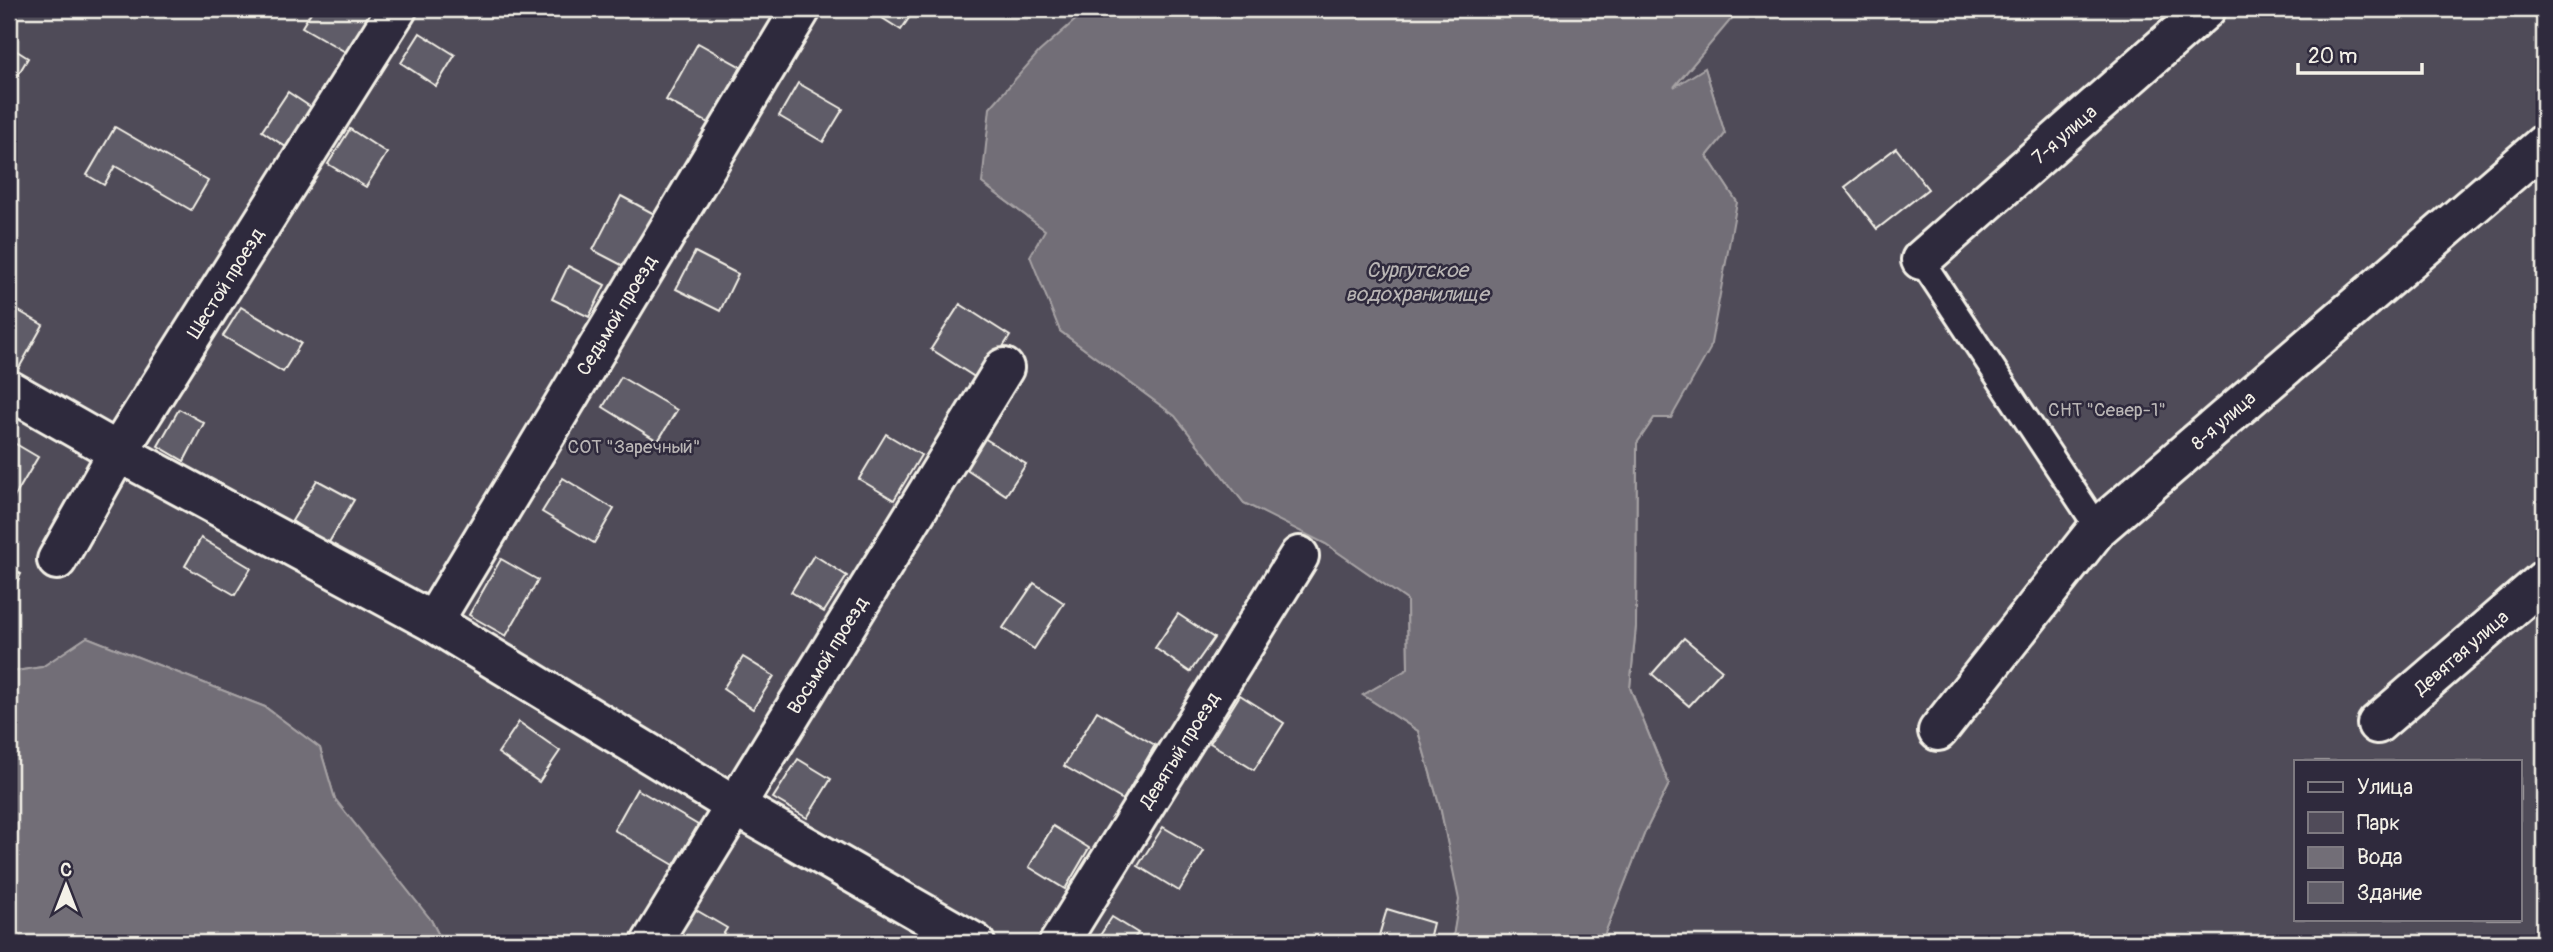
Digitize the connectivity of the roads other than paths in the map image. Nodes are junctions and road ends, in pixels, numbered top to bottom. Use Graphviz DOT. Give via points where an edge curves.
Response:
graph roads {
  1 [pos="397,9"];
  2 [pos="801,9"];
  3 [pos="2206,9"];
  4 [pos="2544,144"];
  5 [pos="1921,260"];
  6 [pos="1004,368"];
  7 [pos="9,390"];
  8 [pos="118,452"];
  9 [pos="2098,528"];
  10 [pos="1299,556"];
  11 [pos="57,560"];
  12 [pos="2544,580"];
  13 [pos="433,622"];
  14 [pos="2377,724"];
  15 [pos="1938,732"];
  16 [pos="734,805"];
  17 [pos="651,943"];
  18 [pos="975,943"];
  19 [pos="1059,943"];
  1 -- 8 [label="street, Шестой проезд"];
  2 -- 13 [label="street, Седьмой проезд"];
  3 -- 5 [label="street, 7-я улица"];
  4 -- 9 [label="street, 8-я улица"];
  5 -- 9 [label="lane"];
  6 -- 16 [label="street, Восьмой проезд"];
  7 -- 8 [label="street"];
  8 -- 11 [label="street, Шестой проезд"];
  8 -- 13 [label="street"];
  9 -- 15 [label="street, 8-я улица"];
  10 -- 19 [label="street, Девятый проезд"];
  12 -- 14 [label="street, Девятая улица"];
  13 -- 16 [label="street"];
  16 -- 17 [label="street, Восьмой проезд"];
  16 -- 18 [label="street"];
}
